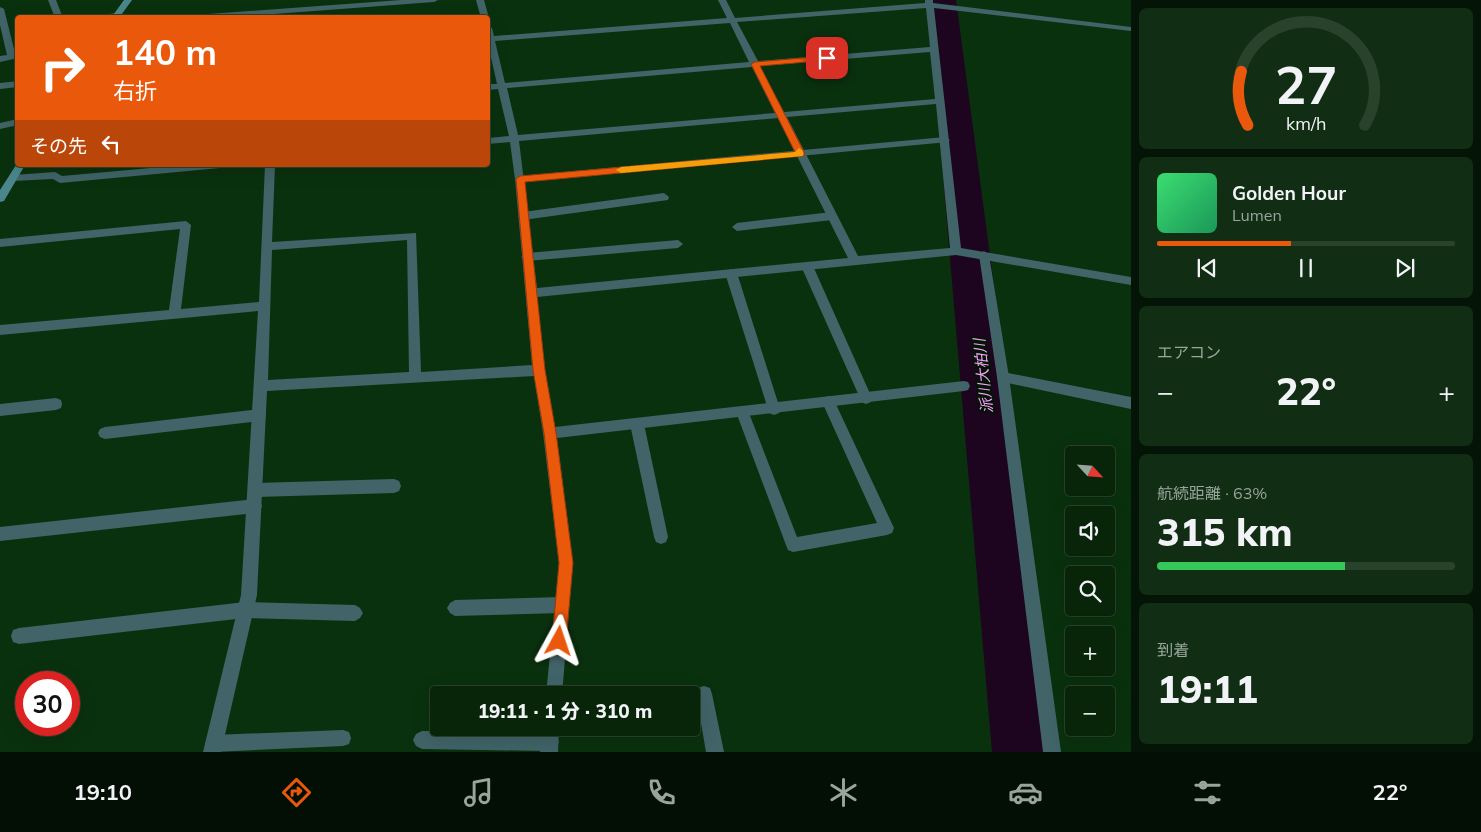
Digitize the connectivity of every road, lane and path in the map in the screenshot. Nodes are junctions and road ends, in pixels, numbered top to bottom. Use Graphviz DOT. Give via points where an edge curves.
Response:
graph roads {
  1 [pos="52,0"];
  2 [pos="128,0"];
  3 [pos="434,0"];
  4 [pos="480,0"];
  5 [pos="722,0"];
  6 [pos="929,2"];
  7 [pos="0,9"];
  8 [pos="58,15"];
  9 [pos="117,15"];
  10 [pos="223,15"];
  11 [pos="484,15"];
  12 [pos="732,20"];
  13 [pos="1131,30"];
  14 [pos="490,35"];
  15 [pos="490,42"];
  16 [pos="935,49"];
  17 [pos="15,56"];
  18 [pos="0,59"];
  19 [pos="755,64"];
  20 [pos="15,84"];
  21 [pos="502,85"];
  22 [pos="0,86"];
  23 [pos="490,87"];
  24 [pos="940,101"];
  25 [pos="780,114"];
  26 [pos="15,123"];
  27 [pos="0,126"];
  28 [pos="514,139"];
  29 [pos="945,140"];
  30 [pos="490,141"];
  31 [pos="800,154"];
  32 [pos="19,167"];
  33 [pos="199,167"];
  34 [pos="270,167"];
  35 [pos="12,178"];
  36 [pos="520,179"];
  37 [pos="664,197"];
  38 [pos="0,198"];
  39 [pos="523,216"];
  40 [pos="832,216"];
  41 [pos="737,227"];
  42 [pos="0,243"];
  43 [pos="678,244"];
  44 [pos="266,246"];
  45 [pos="956,251"];
  46 [pos="985,255"];
  47 [pos="527,257"];
  48 [pos="854,262"];
  49 [pos="807,266"];
  50 [pos="731,273"];
  51 [pos="1131,281"];
  52 [pos="530,292"];
  53 [pos="264,306"];
  54 [pos="174,314"];
  55 [pos="0,330"];
  56 [pos="539,370"];
  57 [pos="415,377"];
  58 [pos="1003,377"];
  59 [pos="262,386"];
  60 [pos="964,386"];
  61 [pos="866,398"];
  62 [pos="828,402"];
  63 [pos="1131,403"];
  64 [pos="56,404"];
  65 [pos="774,409"];
  66 [pos="0,410"];
  67 [pos="742,412"];
  68 [pos="260,415"];
  69 [pos="637,424"];
  70 [pos="105,433"];
  71 [pos="550,433"];
  72 [pos="394,486"];
  73 [pos="256,490"];
  74 [pos="255,506"];
  75 [pos="0,534"];
  76 [pos="661,537"];
  77 [pos="562,605"];
  78 [pos="455,608"];
  79 [pos="245,610"];
  80 [pos="356,613"];
  81 [pos="19,636"];
  82 [pos="555,686"];
  83 [pos="704,694"];
  84 [pos="343,738"];
  85 [pos="422,740"];
  86 [pos="550,740"];
  87 [pos="213,748"];
  88 [pos="715,752"];
  89 [pos="1052,752"];
  1 -- 8 [label="street"];
  2 -- 9 [label="street"];
  3 -- 10 [label="street"];
  4 -- 11 [label="street"];
  5 -- 12 [label="street"];
  6 -- 12 [label="street"];
  6 -- 13 [label="street"];
  6 -- 16 [label="street"];
  7 -- 17 [label="street"];
  12 -- 14 [label="street"];
  12 -- 19 [label="street"];
  15 -- 21 [label="street"];
  16 -- 19 [label="street"];
  16 -- 24 [label="street"];
  17 -- 18 [label="street"];
  19 -- 21 [label="street"];
  19 -- 25 [label="street"];
  20 -- 22 [label="street"];
  21 -- 23 [label="street"];
  21 -- 28 [label="street"];
  24 -- 25 [label="street"];
  24 -- 29 [label="street"];
  25 -- 28 [label="street"];
  25 -- 31 [label="street"];
  26 -- 27 [label="street"];
  28 -- 30 [label="street"];
  28 -- 36 [label="street"];
  29 -- 31 [label="street"];
  29 -- 45 [label="street"];
  31 -- 36 [label="street"];
  31 -- 40 [label="street"];
  32 -- 35 [label="street"];
  33 -- 35 [label="street" via="60,180 55,175"];
  34 -- 44 [label="street"];
  35 -- 38 [label="street"];
  36 -- 39 [label="street"];
  37 -- 39 [label="street"];
  39 -- 47 [label="street"];
  40 -- 41 [label="street"];
  40 -- 48 [label="street"];
  42 -- 54 [label="street" via="186,225"];
  43 -- 47 [label="street"];
  44 -- 53 [label="street"];
  44 -- 57 [label="street" via="412,236"];
  45 -- 46 [label="street"];
  45 -- 48 [label="street"];
  46 -- 51 [label="street"];
  46 -- 58 [label="street"];
  47 -- 52 [label="street"];
  48 -- 49 [label="street"];
  49 -- 50 [label="street"];
  49 -- 61 [label="street"];
  50 -- 52 [label="street"];
  50 -- 65 [label="street"];
  52 -- 56 [label="street"];
  53 -- 54 [label="street"];
  53 -- 59 [label="street"];
  54 -- 55 [label="street"];
  56 -- 57 [label="street"];
  56 -- 71 [label="street"];
  57 -- 59 [label="street"];
  58 -- 63 [label="street"];
  58 -- 89 [label="street"];
  59 -- 68 [label="street"];
  60 -- 61 [label="street"];
  61 -- 62 [label="street"];
  62 -- 65 [label="street"];
  62 -- 67 [label="street" via="886,528 793,545"];
  64 -- 66 [label="street"];
  65 -- 67 [label="street"];
  67 -- 69 [label="street"];
  68 -- 70 [label="street"];
  68 -- 73 [label="street"];
  69 -- 71 [label="street"];
  69 -- 76 [label="street"];
  71 -- 77 [label="street" via="566,563"];
  72 -- 73 [label="street"];
  73 -- 74 [label="street"];
  74 -- 75 [label="street"];
  74 -- 79 [label="street" via="249,595"];
  77 -- 78 [label="street"];
  77 -- 82 [label="street"];
  79 -- 80 [label="street"];
  79 -- 81 [label="street"];
  79 -- 87 [label="street"];
  83 -- 88 [label="street"];
  84 -- 87 [label="street"];
  85 -- 86 [label="street"];
}
